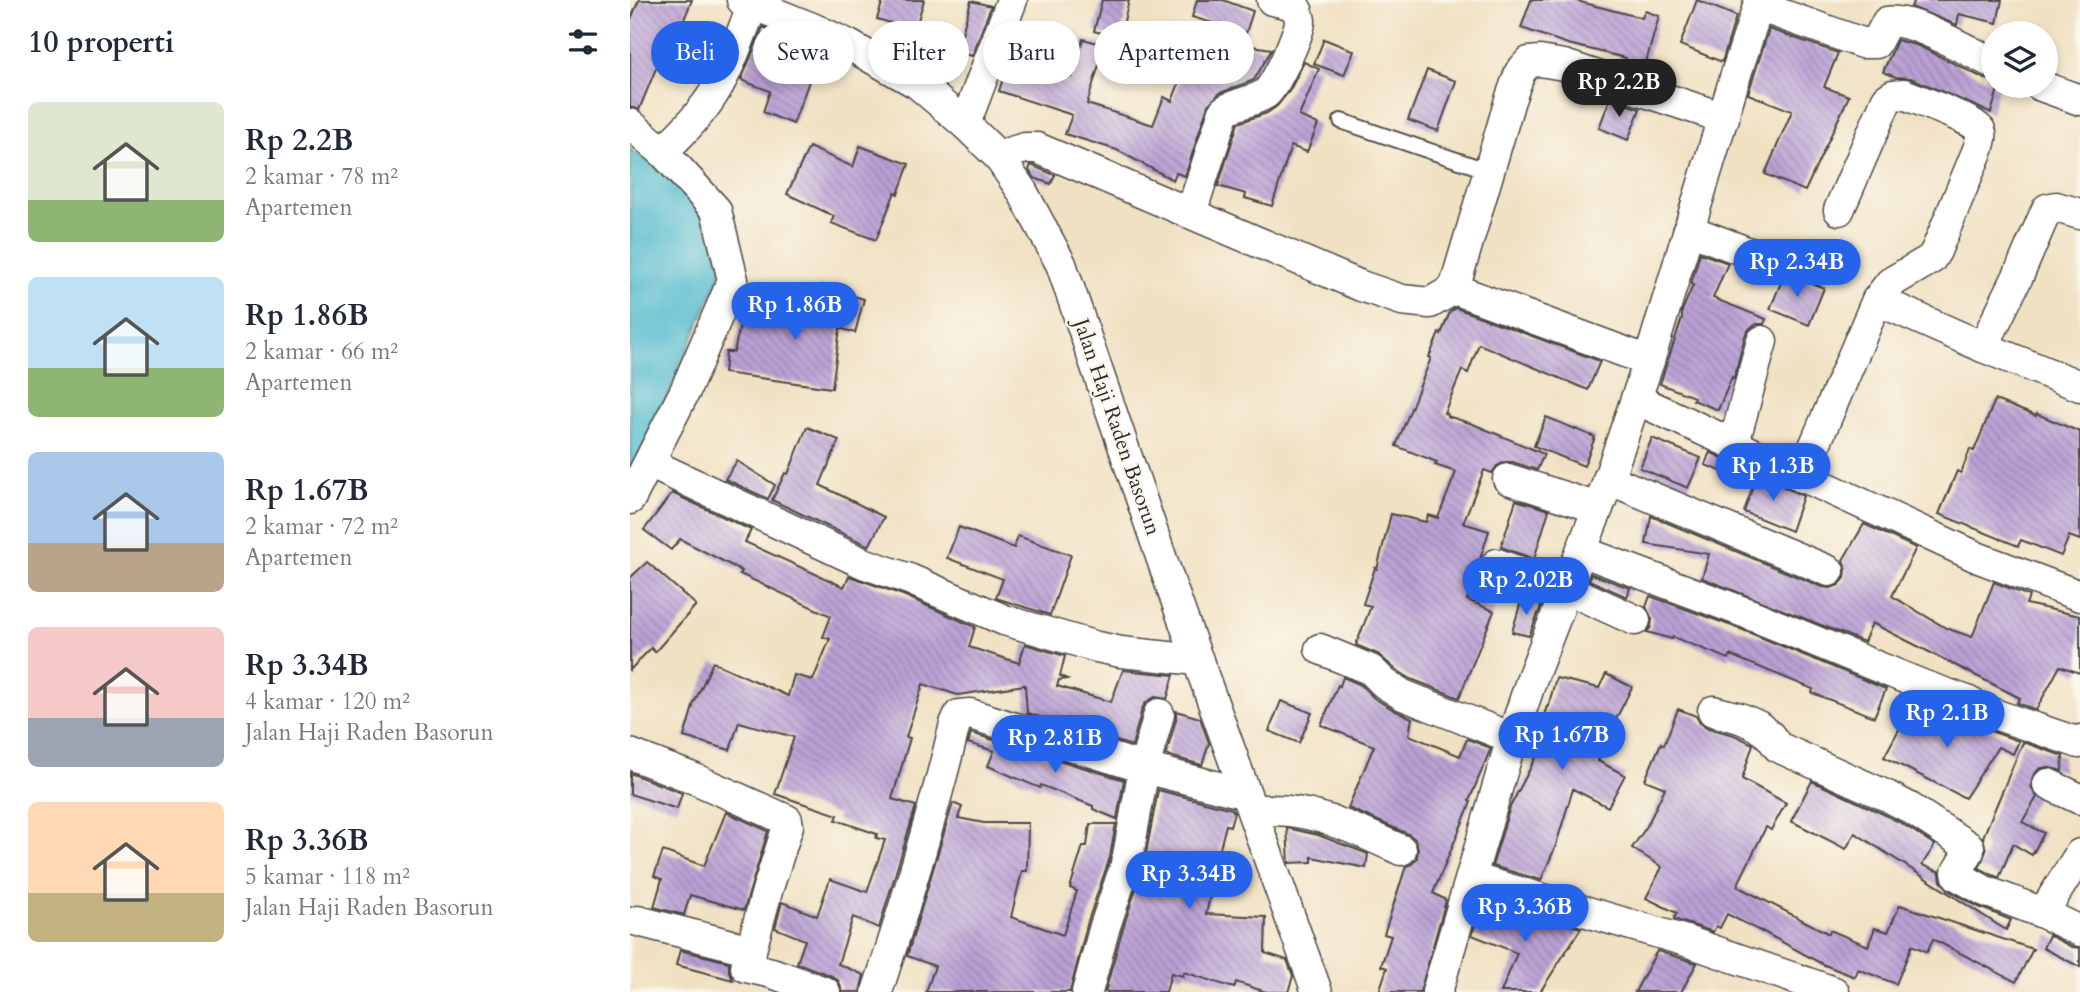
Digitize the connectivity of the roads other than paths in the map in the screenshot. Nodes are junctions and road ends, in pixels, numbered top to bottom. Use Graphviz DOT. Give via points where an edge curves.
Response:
graph roads {
  1 [pos="1012,0"];
  2 [pos="1272,0"];
  3 [pos="748,2"];
  4 [pos="1759,3"];
  5 [pos="1981,57"];
  6 [pos="2058,92"];
  7 [pos="2080,100"];
  8 [pos="1724,118"];
  9 [pos="1341,121"];
  10 [pos="630,124"];
  11 [pos="965,124"];
  12 [pos="663,152"];
  13 [pos="998,156"];
  14 [pos="1489,171"];
  15 [pos="1839,210"];
  16 [pos="1191,213"];
  17 [pos="2080,215"];
  18 [pos="1689,230"];
  19 [pos="1760,257"];
  20 [pos="1454,289"];
  21 [pos="1877,300"];
  22 [pos="1762,341"];
  23 [pos="1983,347"];
  24 [pos="1649,361"];
  25 [pos="2080,386"];
  26 [pos="1636,399"];
  27 [pos="1734,443"];
  28 [pos="649,463"];
  29 [pos="1801,477"];
  30 [pos="1508,479"];
  31 [pos="1608,479"];
  32 [pos="630,499"];
  33 [pos="1598,508"];
  34 [pos="1581,551"];
  35 [pos="1497,564"];
  36 [pos="1829,571"];
  37 [pos="1567,589"];
  38 [pos="2080,596"];
  39 [pos="1635,620"];
  40 [pos="1320,649"];
  41 [pos="1198,660"];
  42 [pos="1713,711"];
  43 [pos="1159,714"];
  44 [pos="1512,738"];
  45 [pos="2080,740"];
  46 [pos="630,754"];
  47 [pos="1144,768"];
  48 [pos="2048,784"];
  49 [pos="2080,799"];
  50 [pos="1249,802"];
  51 [pos="1401,850"];
  52 [pos="2080,854"];
  53 [pos="1471,878"];
  54 [pos="2043,913"];
  55 [pos="638,921"];
  56 [pos="2080,931"];
  57 [pos="745,970"];
  58 [pos="825,992"];
  59 [pos="877,992"];
  60 [pos="1087,992"];
  61 [pos="1317,992"];
  62 [pos="1437,992"];
  63 [pos="1834,992"];
  1 -- 11 [label="street"];
  2 -- 16 [label="street" via="1293,6 1300,23 1279,76 1266,94 1224,111"];
  3 -- 11 [label="street, Jalan Haji Raden Basorun" via="824,33 918,84"];
  3 -- 12 [label="street" via="726,71 710,100"];
  4 -- 5 [label="street" via="1862,43 1876,43 1887,22 1907,23"];
  4 -- 8 [label="street"];
  6 -- 7 [label="street"];
  8 -- 14 [label="street" via="1564,65 1529,62 1520,72"];
  8 -- 18 [label="street"];
  9 -- 14 [label="lane"];
  10 -- 12 [label="street"];
  11 -- 13 [label="street, Jalan Haji Raden Basorun"];
  12 -- 28 [label="street" via="716,210 733,280"];
  13 -- 16 [label="street" via="1037,148"];
  13 -- 41 [label="street, Jalan Haji Raden Basorun" via="1061,264"];
  14 -- 20 [label="street"];
  15 -- 21 [label="street" via="1879,115 1893,95 1904,94 1979,128 1979,147 1936,251 1931,259 1890,283"];
  16 -- 20 [label="street" via="1402,300 1430,303"];
  17 -- 23 [label="street" via="2056,207 2047,209"];
  18 -- 19 [label="street"];
  18 -- 24 [label="street"];
  20 -- 24 [label="street"];
  21 -- 23 [label="street"];
  21 -- 29 [label="street"];
  22 -- 27 [label="street"];
  23 -- 25 [label="street"];
  24 -- 26 [label="street"];
  26 -- 27 [label="street"];
  26 -- 31 [label="street"];
  27 -- 29 [label="street"];
  28 -- 32 [label="street"];
  28 -- 41 [label="street" via="863,563 1004,620 1109,649"];
  29 -- 38 [label="street" via="1979,558"];
  30 -- 33 [label="street"];
  31 -- 33 [label="street"];
  31 -- 36 [label="street"];
  33 -- 34 [label="street"];
  34 -- 37 [label="street"];
  34 -- 45 [label="street" via="1988,712"];
  35 -- 37 [label="street"];
  37 -- 39 [label="street"];
  37 -- 44 [label="street"];
  40 -- 44 [label="street" via="1371,670 1404,695"];
  41 -- 50 [label="street, Jalan Haji Raden Basorun"];
  42 -- 54 [label="street" via="1758,726 1777,747 1910,808 1969,846 1958,876"];
  43 -- 47 [label="street"];
  44 -- 53 [label="street"];
  46 -- 57 [label="street" via="788,820"];
  47 -- 50 [label="street"];
  47 -- 59 [label="street" via="970,714 959,715 916,874"];
  47 -- 60 [label="street" via="1127,861"];
  48 -- 49 [label="street"];
  50 -- 51 [label="street" via="1314,816"];
  50 -- 61 [label="street, Jalan Haji Raden Basorun"];
  52 -- 54 [label="street"];
  53 -- 62 [label="street"];
  53 -- 63 [label="street" via="1686,941"];
  54 -- 56 [label="street"];
  55 -- 57 [label="street"];
  57 -- 58 [label="street" via="772,973"];
}
